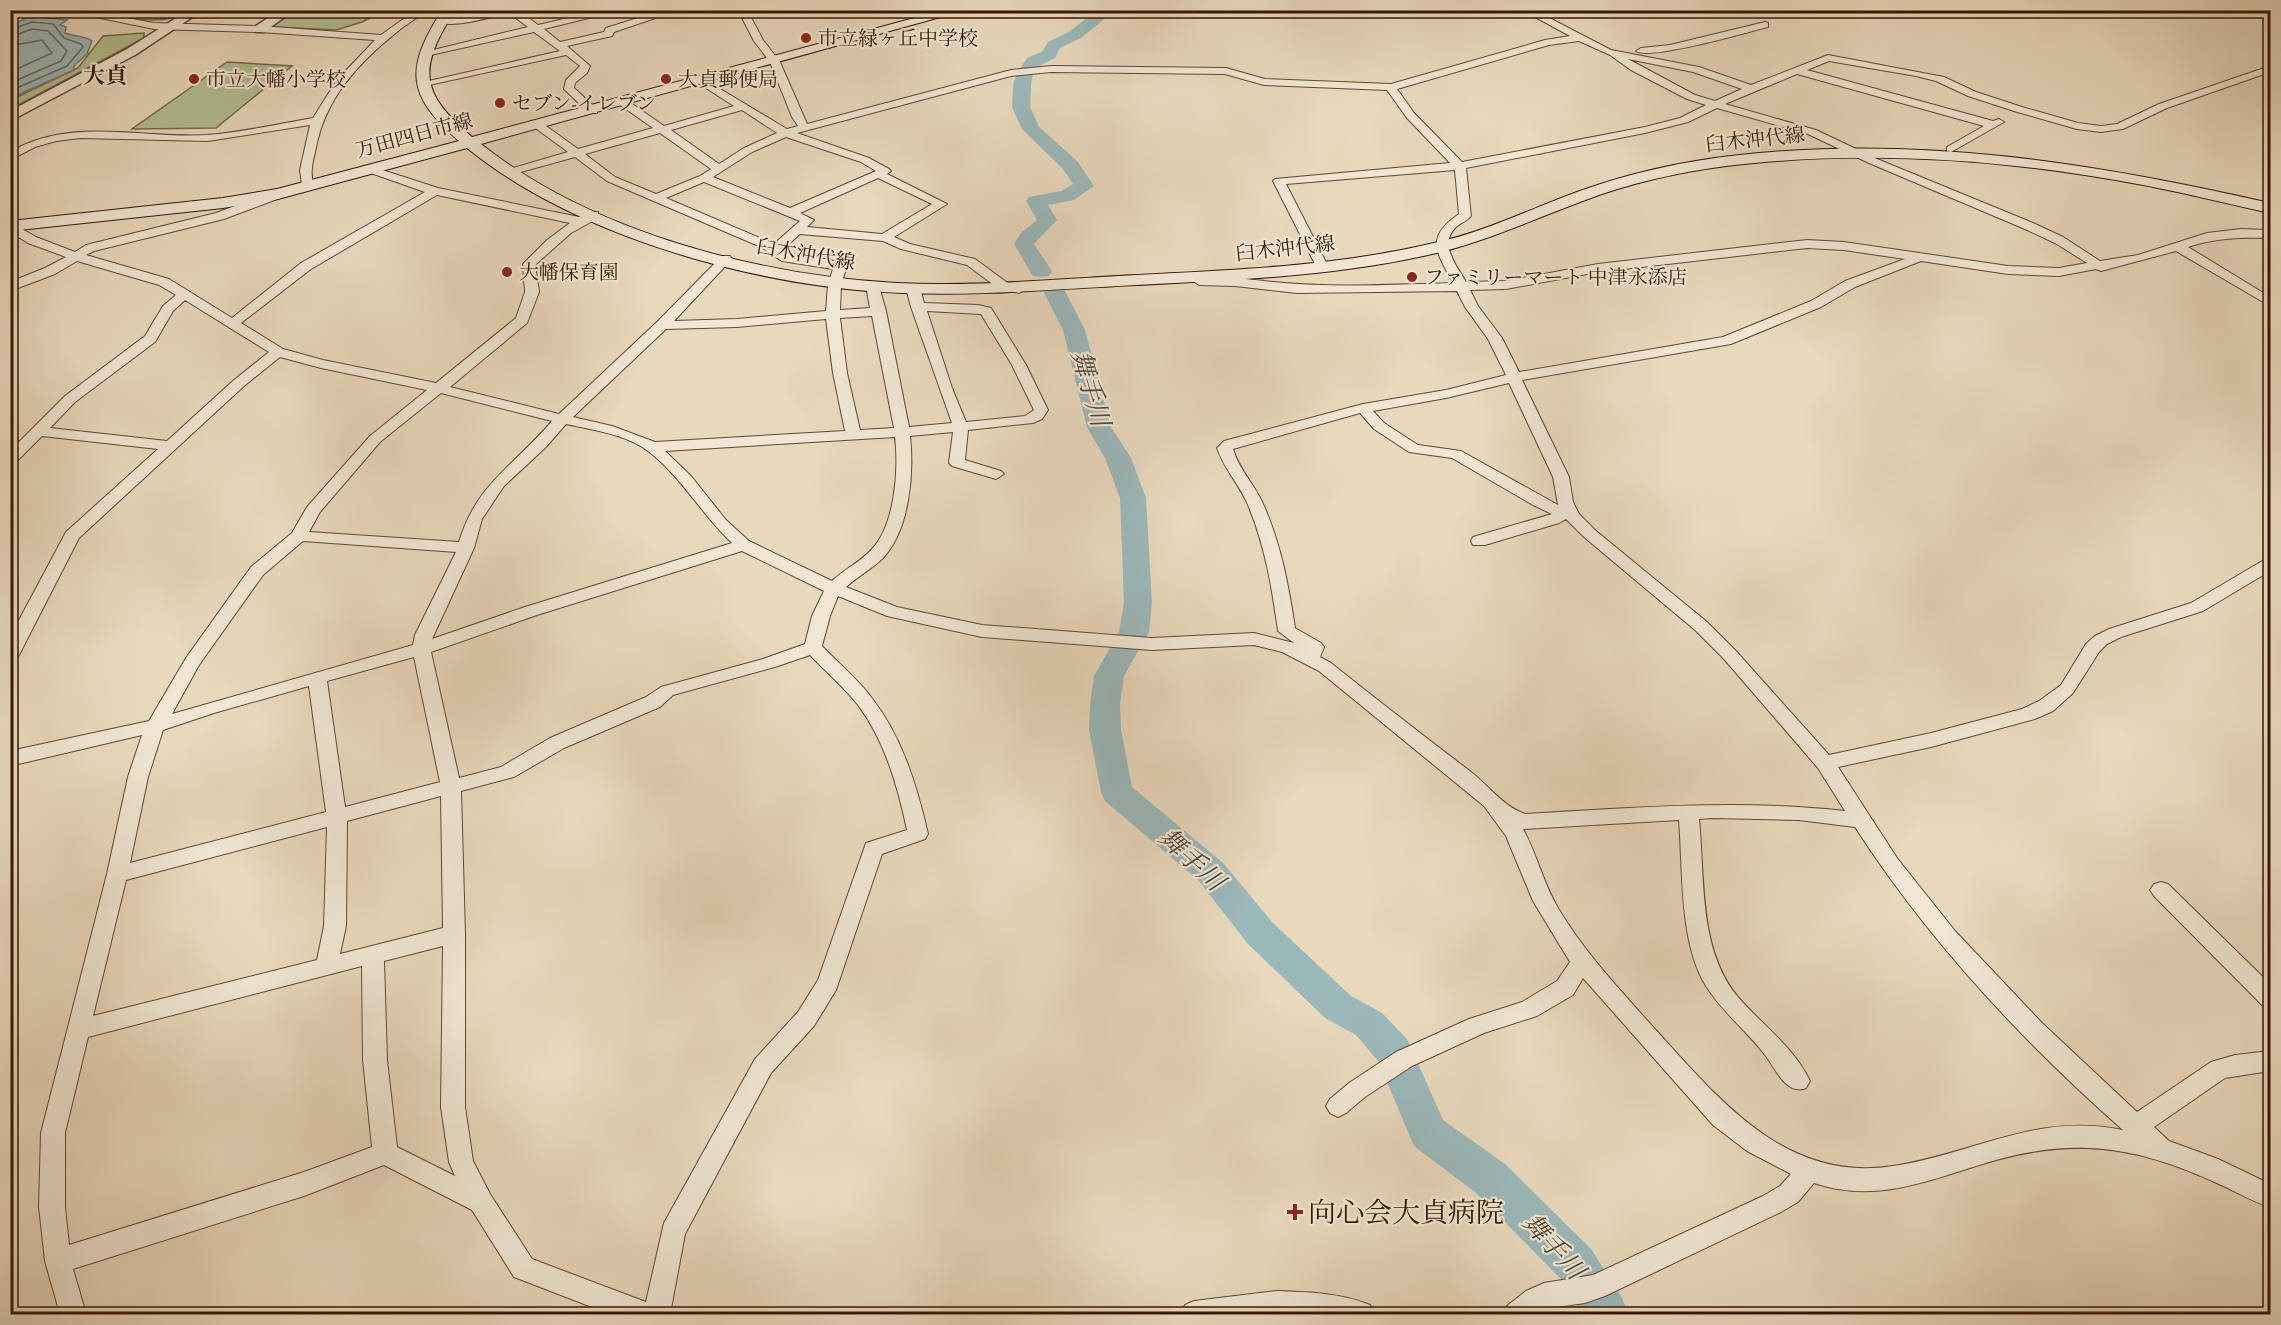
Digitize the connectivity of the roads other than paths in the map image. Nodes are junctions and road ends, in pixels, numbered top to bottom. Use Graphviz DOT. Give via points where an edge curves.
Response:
graph roads {
  1 [pos="66,10"];
  2 [pos="198,10"];
  3 [pos="289,10"];
  4 [pos="423,10"];
  5 [pos="510,10"];
  6 [pos="617,10"];
  7 [pos="675,10"];
  8 [pos="742,10"];
  9 [pos="960,10"];
  10 [pos="1526,10"];
  11 [pos="543,15"];
  12 [pos="445,16"];
  13 [pos="524,20"];
  14 [pos="1765,25"];
  15 [pos="173,26"];
  16 [pos="260,28"];
  17 [pos="535,30"];
  18 [pos="381,38"];
  19 [pos="1579,38"];
  20 [pos="559,45"];
  21 [pos="568,52"];
  22 [pos="426,53"];
  23 [pos="1613,53"];
  24 [pos="1624,54"];
  25 [pos="775,62"];
  26 [pos="2271,69"];
  27 [pos="1798,70"];
  28 [pos="702,81"];
  29 [pos="424,85"];
  30 [pos="1391,87"];
  31 [pos="1751,89"];
  32 [pos="624,103"];
  33 [pos="1714,105"];
  34 [pos="742,107"];
  35 [pos="2018,110"];
  36 [pos="592,111"];
  37 [pos="10,117"];
  38 [pos="317,121"];
  39 [pos="538,125"];
  40 [pos="1994,125"];
  41 [pos="804,127"];
  42 [pos="660,129"];
  43 [pos="785,133"];
  44 [pos="471,141"];
  45 [pos="1951,149"];
  46 [pos="576,152"];
  47 [pos="1855,152"];
  48 [pos="10,158"];
  49 [pos="1459,166"];
  50 [pos="369,169"];
  51 [pos="719,169"];
  52 [pos="510,172"];
  53 [pos="880,175"];
  54 [pos="704,178"];
  55 [pos="308,185"];
  56 [pos="435,191"];
  57 [pos="278,194"];
  58 [pos="655,198"];
  59 [pos="2271,208"];
  60 [pos="789,213"];
  61 [pos="586,218"];
  62 [pos="11,226"];
  63 [pos="798,230"];
  64 [pos="2271,234"];
  65 [pos="885,237"];
  66 [pos="1442,246"];
  67 [pos="2177,246"];
  68 [pos="775,250"];
  69 [pos="75,256"];
  70 [pos="1919,257"];
  71 [pos="726,259"];
  72 [pos="1322,266"];
  73 [pos="2101,267"];
  74 [pos="834,282"];
  75 [pos="873,286"];
  76 [pos="1001,286"];
  77 [pos="10,287"];
  78 [pos="1464,287"];
  79 [pos="913,288"];
  80 [pos="184,294"];
  81 [pos="2271,302"];
  82 [pos="918,307"];
  83 [pos="879,311"];
  84 [pos="831,316"];
  85 [pos="232,324"];
  86 [pos="662,325"];
  87 [pos="278,351"];
  88 [pos="1515,377"];
  89 [pos="439,388"];
  90 [pos="1363,408"];
  91 [pos="562,419"];
  92 [pos="961,427"];
  93 [pos="38,431"];
  94 [pos="904,432"];
  95 [pos="853,434"];
  96 [pos="171,446"];
  97 [pos="653,447"];
  98 [pos="10,460"];
  99 [pos="996,474"];
  100 [pos="1569,511"];
  101 [pos="299,536"];
  102 [pos="1479,542"];
  103 [pos="743,545"];
  104 [pos="466,548"];
  105 [pos="2271,564"];
  106 [pos="835,588"];
  107 [pos="813,647"];
  108 [pos="421,649"];
  109 [pos="11,652"];
  110 [pos="1311,658"];
  111 [pos="317,677"];
  112 [pos="155,726"];
  113 [pos="10,759"];
  114 [pos="1825,763"];
  115 [pos="451,788"];
  116 [pos="1502,813"];
  117 [pos="1688,813"];
  118 [pos="337,817"];
  119 [pos="1863,820"];
  120 [pos="117,874"];
  121 [pos="2161,890"];
  122 [pos="454,934"];
  123 [pos="373,956"];
  124 [pos="1582,962"];
  125 [pos="326,967"];
  126 [pos="2271,998"];
  127 [pos="77,1030"];
  128 [pos="2271,1061"];
  129 [pos="1798,1081"];
  130 [pos="1338,1106"];
  131 [pos="2134,1125"];
  132 [pos="2162,1149"];
  133 [pos="385,1153"];
  134 [pos="1810,1170"];
  135 [pos="2271,1196"];
  136 [pos="481,1202"];
  137 [pos="58,1261"];
  138 [pos="1321,1310"];
  139 [pos="73,1314"];
  140 [pos="642,1314"];
  141 [pos="657,1314"];
  142 [pos="1194,1314"];
  143 [pos="1361,1314"];
  144 [pos="1517,1314"];
  1 -- 15 [label="street"];
  2 -- 15 [label="street"];
  3 -- 16 [label="street"];
  4 -- 18 [label="street"];
  5 -- 12 [label="street" via="468,19"];
  5 -- 13 [label="street"];
  6 -- 17 [label="street"];
  7 -- 20 [label="street" via="609,30 609,34"];
  8 -- 25 [label="street"];
  9 -- 25 [label="main road, 万田四日市線"];
  10 -- 19 [label="street"];
  11 -- 13 [label="street"];
  12 -- 22 [label="main road, 臼木沖代線"];
  13 -- 17 [label="street"];
  14 -- 24 [label="street" via="1670,48"];
  15 -- 16 [label="street"];
  15 -- 37 [label="street"];
  16 -- 18 [label="street"];
  17 -- 20 [label="street"];
  17 -- 22 [label="street"];
  18 -- 38 [label="street" via="334,92"];
  19 -- 23 [label="street"];
  19 -- 30 [label="street" via="1548,42"];
  20 -- 21 [label="street"];
  21 -- 29 [label="street"];
  21 -- 36 [label="street" via="585,66 570,82 569,89"];
  22 -- 29 [label="main road, 臼木沖代線"];
  23 -- 24 [label="street"];
  23 -- 33 [label="street" via="1691,97"];
  24 -- 31 [label="street" via="1695,69"];
  25 -- 28 [label="main road, 万田四日市線"];
  25 -- 41 [label="street"];
  26 -- 35 [label="street" via="2163,106 2110,129 2077,126"];
  27 -- 31 [label="street"];
  27 -- 35 [label="street" via="1828,58 1895,69 1940,79"];
  27 -- 40 [label="street"];
  28 -- 32 [label="main road, 万田四日市線"];
  28 -- 34 [label="street"];
  29 -- 44 [label="main road, 臼木沖代線" via="436,112"];
  30 -- 41 [label="street" via="1264,82 1226,71 1032,70"];
  30 -- 49 [label="street" via="1404,108"];
  31 -- 33 [label="street"];
  32 -- 36 [label="main road, 万田四日市線"];
  32 -- 42 [label="street"];
  33 -- 47 [label="street" via="1803,129"];
  33 -- 49 [label="street" via="1684,120 1645,130"];
  34 -- 42 [label="street"];
  34 -- 43 [label="street"];
  35 -- 40 [label="street"];
  36 -- 39 [label="main road, 万田四日市線"];
  38 -- 48 [label="street" via="207,138 62,136 25,146"];
  38 -- 55 [label="street" via="304,178"];
  39 -- 44 [label="main road, 万田四日市線"];
  39 -- 46 [label="street"];
  40 -- 45 [label="street"];
  41 -- 43 [label="street"];
  42 -- 46 [label="street"];
  42 -- 51 [label="street"];
  43 -- 51 [label="street"];
  43 -- 53 [label="street" via="865,160 885,171"];
  44 -- 50 [label="main road, 万田四日市線"];
  44 -- 52 [label="main road, 臼木沖代線"];
  46 -- 52 [label="street"];
  46 -- 58 [label="street" via="611,179"];
  47 -- 59 [label="main road, 臼木沖代線" via="1956,154 2083,170 2168,184"];
  47 -- 66 [label="main road, 臼木沖代線" via="1745,159 1658,174 1594,192 1485,235"];
  47 -- 73 [label="street" via="2045,233"];
  49 -- 66 [label="street" via="1464,178 1461,196 1465,216 1450,226"];
  49 -- 72 [label="street" via="1279,181"];
  50 -- 55 [label="main road, 万田四日市線"];
  50 -- 56 [label="street"];
  51 -- 54 [label="street"];
  52 -- 61 [label="main road, 臼木沖代線"];
  53 -- 60 [label="street"];
  53 -- 65 [label="street" via="941,204"];
  54 -- 58 [label="street"];
  54 -- 60 [label="street"];
  55 -- 57 [label="main road, 万田四日市線"];
  56 -- 61 [label="street"];
  56 -- 85 [label="street" via="306,266"];
  57 -- 62 [label="main road, 万田四日市線"];
  57 -- 69 [label="street" via="219,216 90,248"];
  58 -- 68 [label="street"];
  60 -- 63 [label="street" via="808,220"];
  61 -- 71 [label="main road, 臼木沖代線"];
  61 -- 89 [label="street" via="529,264 532,292 522,320"];
  62 -- 69 [label="street" via="32,240"];
  63 -- 65 [label="street"];
  63 -- 68 [label="street"];
  64 -- 67 [label="street" via="2226,234"];
  65 -- 76 [label="street" via="908,247 962,258 985,268"];
  66 -- 72 [label="main road, 臼木沖代線"];
  66 -- 78 [label="street"];
  67 -- 73 [label="street"];
  67 -- 81 [label="street"];
  68 -- 74 [label="street" via="786,258 837,266 840,269"];
  69 -- 77 [label="street"];
  69 -- 80 [label="street" via="164,282"];
  70 -- 73 [label="street" via="2035,272"];
  70 -- 78 [label="street" via="1797,244 1598,268 1521,284"];
  70 -- 88 [label="street" via="1850,284 1816,304 1735,339"];
  71 -- 74 [label="main road, 臼木沖代線"];
  71 -- 86 [label="street"];
  72 -- 76 [label="main road, 臼木沖代線" via="1217,276"];
  74 -- 75 [label="main road, 臼木沖代線"];
  74 -- 84 [label="street"];
  75 -- 79 [label="main road, 臼木沖代線"];
  75 -- 83 [label="street"];
  76 -- 78 [label="street" via="1014,289 1206,280 1297,289"];
  76 -- 79 [label="main road, 臼木沖代線"];
  78 -- 88 [label="street"];
  79 -- 82 [label="street"];
  80 -- 85 [label="street"];
  80 -- 93 [label="street" via="168,309 150,339 70,399"];
  82 -- 92 [label="street"];
  82 -- 92 [label="street" via="986,311 1041,410 1028,420"];
  83 -- 84 [label="street"];
  83 -- 94 [label="street"];
  84 -- 86 [label="street"];
  84 -- 95 [label="street"];
  85 -- 87 [label="street"];
  86 -- 91 [label="street"];
  87 -- 89 [label="street" via="321,364"];
  87 -- 96 [label="street"];
  88 -- 90 [label="street"];
  88 -- 100 [label="street" via="1561,477"];
  89 -- 91 [label="street"];
  89 -- 101 [label="street" via="386,428 313,510"];
  90 -- 100 [label="street" via="1379,426 1414,449 1456,454 1539,502"];
  90 -- 110 [label="street" via="1236,441 1226,448 1228,459 1255,503 1281,587 1287,631 1315,647"];
  91 -- 97 [label="street" via="607,429"];
  91 -- 104 [label="street" via="498,483 474,519"];
  92 -- 94 [label="street"];
  92 -- 99 [label="street" via="957,463"];
  93 -- 96 [label="street"];
  93 -- 98 [label="street"];
  94 -- 95 [label="street"];
  94 -- 106 [label="street" via="902,490 885,544 866,565"];
  95 -- 97 [label="street"];
  96 -- 109 [label="street" via="72,536"];
  97 -- 103 [label="street"];
  100 -- 102 [label="street" via="1553,520"];
  100 -- 114 [label="street" via="1590,534 1716,641"];
  101 -- 104 [label="street"];
  101 -- 112 [label="street" via="258,571 192,662"];
  103 -- 106 [label="street"];
  103 -- 108 [label="street"];
  104 -- 108 [label="street"];
  105 -- 114 [label="street" via="2197,607 2101,640 2067,689 2046,706 1931,740"];
  106 -- 107 [label="street" via="816,629"];
  106 -- 110 [label="street" via="893,612 982,631 1152,644 1254,639 1288,647"];
  107 -- 115 [label="street" via="667,691 652,702 557,743 507,772"];
  107 -- 141 [label="street" via="870,708 911,802 918,834 873,849 828,982 806,1019 763,1066 673,1232"];
  108 -- 111 [label="street"];
  108 -- 115 [label="street"];
  110 -- 116 [label="street" via="1475,787"];
  111 -- 112 [label="street"];
  111 -- 118 [label="street"];
  112 -- 113 [label="street"];
  112 -- 120 [label="street" via="138,777"];
  114 -- 119 [label="street"];
  115 -- 118 [label="street"];
  115 -- 122 [label="street"];
  116 -- 117 [label="street" via="1524,822"];
  116 -- 124 [label="street" via="1523,850 1550,915"];
  117 -- 119 [label="street" via="1799,813"];
  117 -- 129 [label="street" via="1695,919 1712,977"];
  118 -- 120 [label="street"];
  118 -- 125 [label="street" via="335,926"];
  119 -- 131 [label="street" via="1890,864 1947,937 2034,1030"];
  120 -- 127 [label="street"];
  121 -- 126 [label="street"];
  122 -- 123 [label="street"];
  122 -- 136 [label="street" via="453,1107 461,1162"];
  123 -- 125 [label="street"];
  123 -- 133 [label="street" via="375,1060"];
  124 -- 130 [label="street" via="1565,988 1529,1009 1477,1026 1404,1059"];
  124 -- 134 [label="street" via="1728,1123 1762,1147"];
  125 -- 127 [label="street"];
  127 -- 137 [label="street" via="53,1133 52,1207"];
  128 -- 131 [label="street" via="2219,1070"];
  131 -- 132 [label="street"];
  132 -- 134 [label="street" via="2087,1135 2018,1143 1881,1180 1836,1178"];
  132 -- 135 [label="street"];
  133 -- 136 [label="street"];
  133 -- 137 [label="street" via="304,1184"];
  134 -- 144 [label="street" via="1789,1194 1750,1216 1596,1287 1536,1298"];
  136 -- 140 [label="street" via="523,1268"];
  137 -- 139 [label="street"];
  138 -- 142 [label="street" via="1267,1304"];
  138 -- 143 [label="street"];
}
